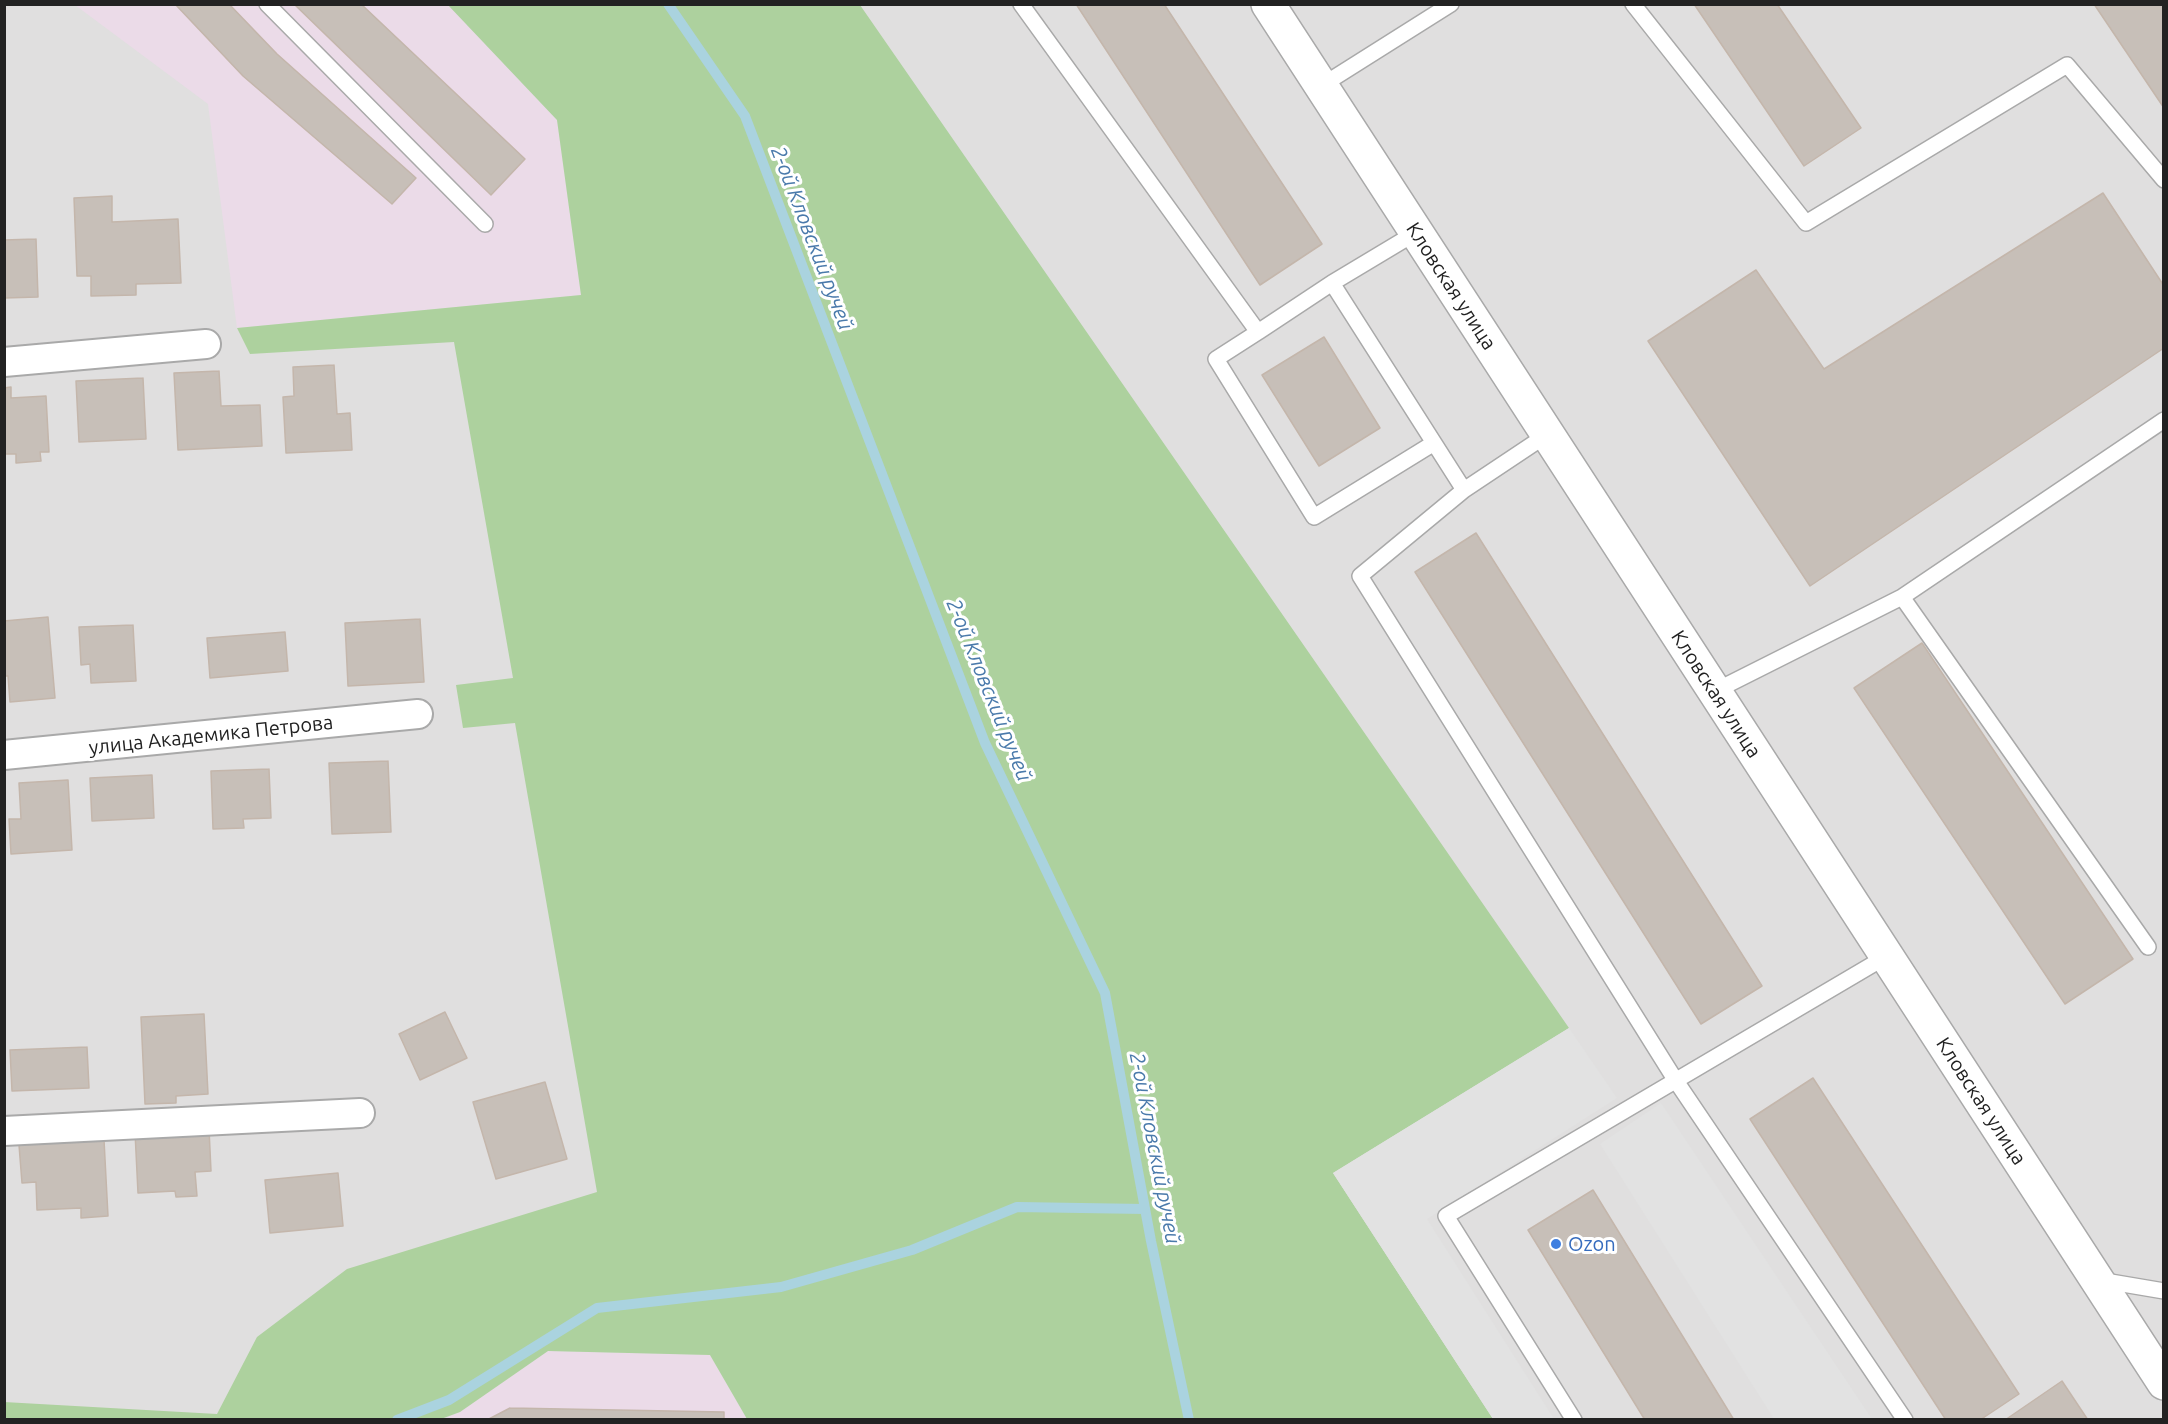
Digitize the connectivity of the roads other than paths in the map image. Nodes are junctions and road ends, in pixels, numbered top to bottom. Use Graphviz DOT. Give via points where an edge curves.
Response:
graph roads {
  1 [pos="267,4"];
  2 [pos="1021,4"];
  3 [pos="1268,4"];
  4 [pos="1452,4"];
  5 [pos="1633,4"];
  6 [pos="1321,86"];
  7 [pos="2163,180"];
  8 [pos="485,224"];
  9 [pos="1417,232"];
  10 [pos="1332,283"];
  11 [pos="1258,332"];
  12 [pos="206,344"];
  13 [pos="4,362"];
  14 [pos="2163,420"];
  15 [pos="1548,434"];
  16 [pos="1434,443"];
  17 [pos="1464,490"];
  18 [pos="1902,597"];
  19 [pos="1715,691"];
  20 [pos="418,714"];
  21 [pos="4,755"];
  22 [pos="2148,947"];
  23 [pos="1887,956"];
  24 [pos="1676,1081"];
  25 [pos="360,1113"];
  26 [pos="4,1131"];
  27 [pos="2096,1279"];
  28 [pos="2163,1291"];
  29 [pos="2163,1383"];
  30 [pos="1574,1419"];
  31 [pos="1905,1419"];
  1 -- 8 [label="lane"];
  2 -- 11 [label="lane"];
  3 -- 6 [label="street, Кловская улица"];
  4 -- 6 [label="lane"];
  5 -- 7 [label="lane" via="1806,223 2067,65"];
  6 -- 9 [label="street, Кловская улица"];
  9 -- 10 [label="lane"];
  9 -- 15 [label="street, Кловская улица"];
  10 -- 11 [label="lane"];
  10 -- 16 [label="lane"];
  11 -- 16 [label="lane" via="1216,359 1314,517"];
  12 -- 13 [label="street"];
  14 -- 18 [label="lane"];
  15 -- 17 [label="lane"];
  15 -- 19 [label="street, Кловская улица"];
  16 -- 17 [label="lane"];
  17 -- 24 [label="lane" via="1360,576"];
  18 -- 19 [label="lane"];
  18 -- 22 [label="lane"];
  19 -- 23 [label="street, Кловская улица"];
  20 -- 21 [label="street, улица Академика Петрова"];
  23 -- 24 [label="lane"];
  23 -- 27 [label="street, Кловская улица"];
  24 -- 30 [label="lane" via="1446,1216"];
  24 -- 31 [label="lane"];
  25 -- 26 [label="street"];
  27 -- 28 [label="lane"];
  27 -- 29 [label="street, Кловская улица"];
}
